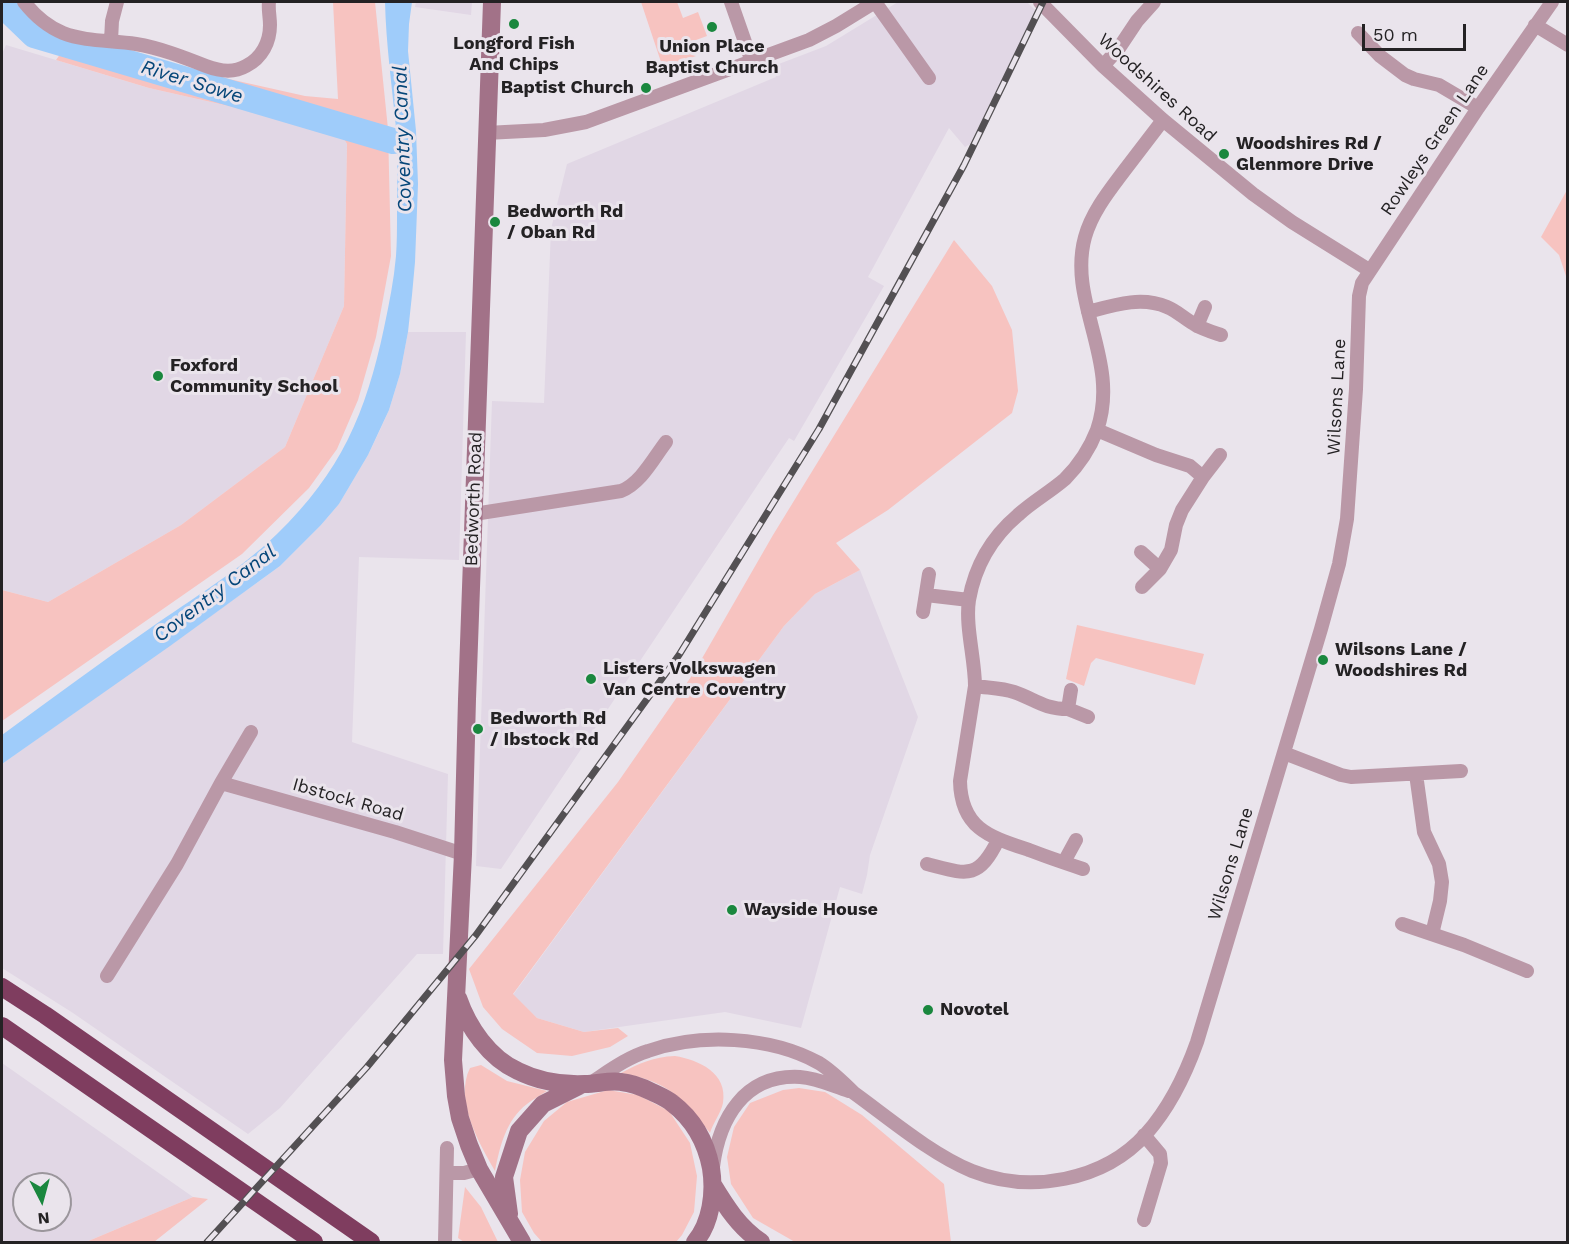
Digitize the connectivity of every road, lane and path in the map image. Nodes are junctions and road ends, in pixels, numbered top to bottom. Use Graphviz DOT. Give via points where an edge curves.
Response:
graph roads {
  1 [pos="24,2"];
  2 [pos="117,2"];
  3 [pos="269,2"];
  4 [pos="492,2"];
  5 [pos="731,2"];
  6 [pos="875,2"];
  7 [pos="1154,2"];
  8 [pos="1552,2"];
  9 [pos="1043,4"];
  10 [pos="1535,25"];
  11 [pos="1359,33"];
  12 [pos="111,41"];
  13 [pos="1568,45"];
  14 [pos="752,62"];
  15 [pos="1103,66"];
  16 [pos="929,78"];
  17 [pos="1478,108"];
  18 [pos="1163,120"];
  19 [pos="486,132"];
  20 [pos="1369,270"];
  21 [pos="1205,306"];
  22 [pos="1088,312"];
  23 [pos="1197,326"];
  24 [pos="1221,335"];
  25 [pos="1097,430"];
  26 [pos="666,442"];
  27 [pos="1220,455"];
  28 [pos="1203,477"];
  29 [pos="474,514"];
  30 [pos="1141,552"];
  31 [pos="1160,569"];
  32 [pos="929,574"];
  33 [pos="1142,587"];
  34 [pos="926,595"];
  35 [pos="969,600"];
  36 [pos="923,612"];
  37 [pos="975,686"];
  38 [pos="1071,690"];
  39 [pos="1068,709"];
  40 [pos="1088,717"];
  41 [pos="251,732"];
  42 [pos="1284,753"];
  43 [pos="1461,771"];
  44 [pos="1416,774"];
  45 [pos="221,783"];
  46 [pos="998,840"];
  47 [pos="1076,840"];
  48 [pos="464,854"];
  49 [pos="1064,862"];
  50 [pos="927,864"];
  51 [pos="1083,869"];
  52 [pos="1402,924"];
  53 [pos="1432,934"];
  54 [pos="1527,971"];
  55 [pos="107,976"];
  56 [pos="2,987"];
  57 [pos="457,997"];
  58 [pos="2,1026"];
  59 [pos="586,1084"];
  60 [pos="854,1093"];
  61 [pos="1144,1136"];
  62 [pos="447,1148"];
  63 [pos="479,1169"];
  64 [pos="447,1173"];
  65 [pos="713,1180"];
  66 [pos="1144,1220"];
  67 [pos="510,1222"];
  68 [pos="366,1239"];
  69 [pos="314,1242"];
  70 [pos="445,1242"];
  71 [pos="522,1242"];
  72 [pos="695,1242"];
  73 [pos="761,1242"];
  1 -- 12 [label="street" via="46,24 63,33"];
  2 -- 12 [label="street"];
  3 -- 12 [label="street" via="265,49 245,67 233,70 209,67 152,47"];
  4 -- 19 [label="main road, Bedworth Road"];
  5 -- 14 [label="street"];
  6 -- 14 [label="street" via="826,32"];
  6 -- 16 [label="street"];
  7 -- 15 [label="street"];
  8 -- 10 [label="street, Rowleys Green Lane"];
  9 -- 15 [label="street, Woodshires Road"];
  10 -- 13 [label="street"];
  10 -- 17 [label="street, Rowleys Green Lane"];
  11 -- 17 [label="street" via="1405,75 1439,85"];
  14 -- 19 [label="street" via="586,122 544,130"];
  15 -- 18 [label="street, Woodshires Road"];
  17 -- 20 [label="street, Rowleys Green Lane"];
  18 -- 20 [label="street, Woodshires Road" via="1292,222"];
  18 -- 22 [label="street" via="1092,218 1082,255"];
  19 -- 29 [label="main road, Bedworth Road"];
  20 -- 42 [label="street, Wilsons Lane" via="1359,296 1344,539"];
  21 -- 23 [label="street"];
  22 -- 23 [label="street" via="1151,302"];
  22 -- 25 [label="street" via="1104,389"];
  23 -- 24 [label="street"];
  25 -- 28 [label="street" via="1190,466"];
  25 -- 35 [label="street" via="1084,456 1064,479 996,536 984,553"];
  26 -- 29 [label="street" via="629,488 621,491"];
  27 -- 28 [label="street"];
  28 -- 31 [label="street" via="1182,510 1171,550"];
  29 -- 48 [label="main road, Bedworth Road"];
  30 -- 31 [label="street"];
  31 -- 33 [label="street"];
  32 -- 34 [label="street"];
  34 -- 35 [label="street"];
  34 -- 36 [label="street"];
  35 -- 37 [label="street"];
  37 -- 39 [label="street" via="1012,692 1046,707"];
  37 -- 46 [label="street" via="960,795 973,822"];
  38 -- 39 [label="street"];
  39 -- 40 [label="street"];
  41 -- 45 [label="street"];
  42 -- 44 [label="street" via="1351,777"];
  42 -- 61 [label="street, Wilsons Lane" via="1189,1064 1164,1112"];
  43 -- 44 [label="street"];
  44 -- 53 [label="street" via="1424,832 1442,882"];
  45 -- 48 [label="street, Ibstock Road"];
  45 -- 55 [label="street" via="177,864"];
  46 -- 49 [label="street"];
  46 -- 50 [label="street" via="984,863 970,871"];
  47 -- 49 [label="street"];
  48 -- 57 [label="main road, Bedworth Road"];
  49 -- 51 [label="street"];
  52 -- 53 [label="street"];
  53 -- 54 [label="street"];
  56 -- 68 [label="highway"];
  57 -- 59 [label="main road" via="479,1038 502,1062 531,1077"];
  57 -- 63 [label="main road, Bedworth Road" via="453,1077 460,1118"];
  58 -- 69 [label="highway"];
  59 -- 60 [label="street, Wilsons Lane" via="647,1051 680,1042 742,1041 816,1062"];
  59 -- 65 [label="main road" via="638,1085 671,1101 691,1121 702,1140"];
  59 -- 67 [label="main road" via="543,1104 519,1131 504,1177"];
  60 -- 61 [label="street, Wilsons Lane" via="932,1149 971,1170 1013,1181 1049,1181 1084,1173 1123,1153"];
  60 -- 65 [label="street, Wilsons Lane" via="798,1077 754,1089 725,1121 715,1152"];
  61 -- 66 [label="street" via="1160,1154 1161,1163"];
  62 -- 64 [label="street"];
  63 -- 64 [label="street"];
  63 -- 67 [label="main road, Bedworth Road"];
  64 -- 70 [label="street"];
  65 -- 72 [label="main road" via="707,1222"];
  65 -- 73 [label="main road" via="728,1210"];
  67 -- 71 [label="main road, Bedworth Road"];
}
